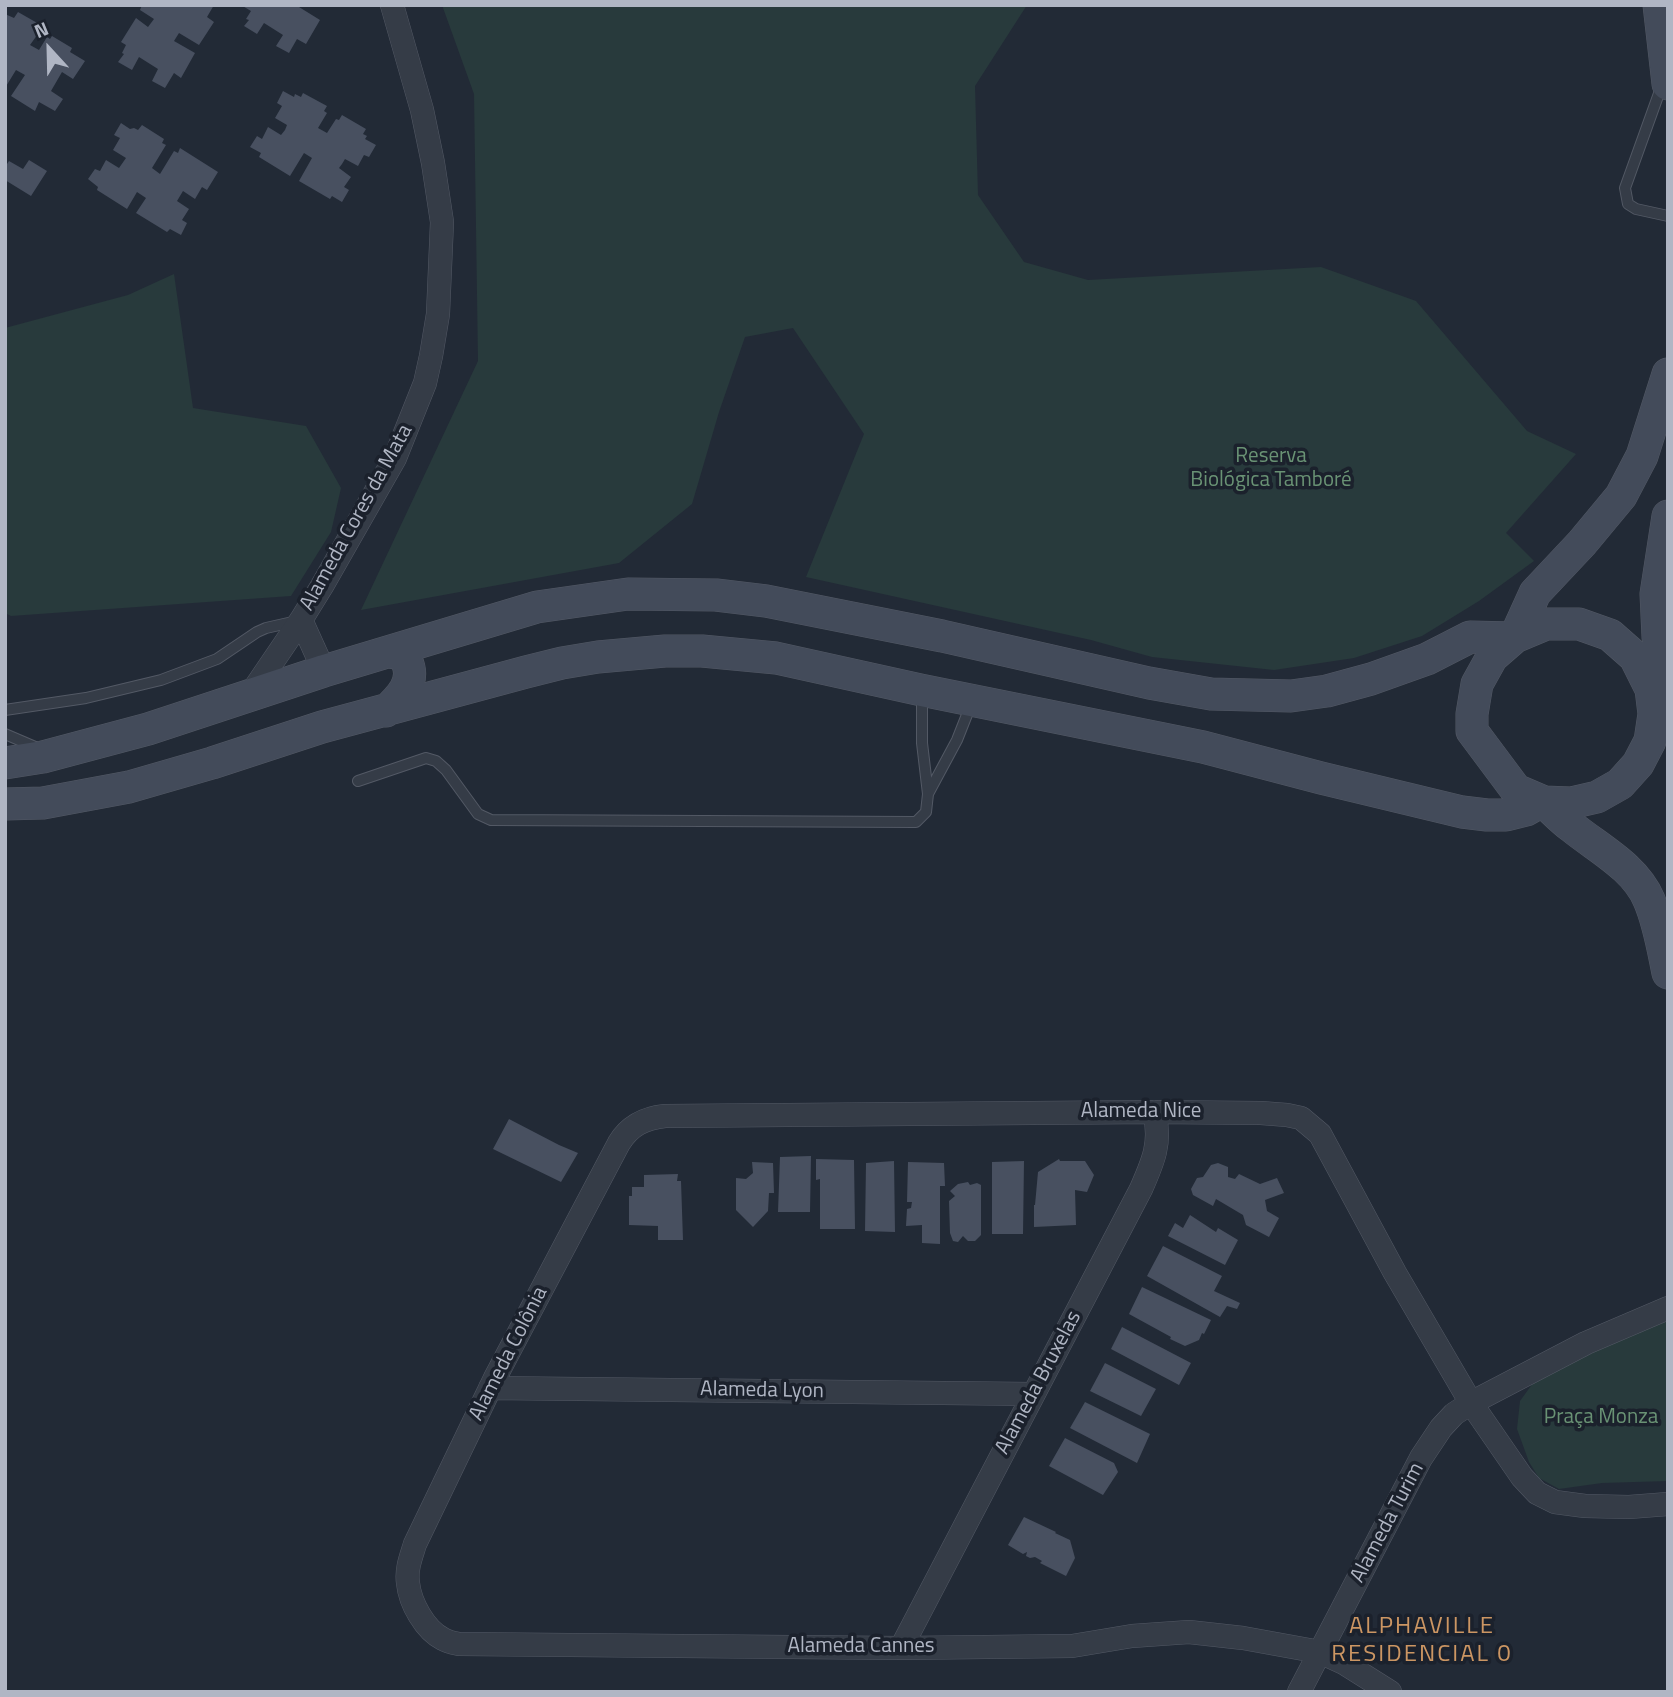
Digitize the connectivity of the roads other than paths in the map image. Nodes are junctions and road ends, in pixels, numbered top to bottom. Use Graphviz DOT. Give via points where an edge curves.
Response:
graph roads {
  1 [pos="392,5"];
  2 [pos="1659,5"];
  3 [pos="1667,78"];
  4 [pos="1668,216"];
  5 [pos="1668,374"];
  6 [pos="1668,516"];
  7 [pos="1535,593"];
  8 [pos="301,620"];
  9 [pos="1470,637"];
  10 [pos="1514,638"];
  11 [pos="389,652"];
  12 [pos="324,671"];
  13 [pos="1660,684"];
  14 [pos="922,690"];
  15 [pos="250,695"];
  16 [pos="972,700"];
  17 [pos="5,710"];
  18 [pos="386,711"];
  19 [pos="200,712"];
  20 [pos="5,734"];
  21 [pos="52,754"];
  22 [pos="212,763"];
  23 [pos="5,764"];
  24 [pos="358,782"];
  25 [pos="928,794"];
  26 [pos="1543,801"];
  27 [pos="5,804"];
  28 [pos="1506,815"];
  29 [pos="1570,827"];
  30 [pos="1668,973"];
  31 [pos="1154,1112"];
  32 [pos="647,1119"];
  33 [pos="1668,1308"];
  34 [pos="490,1388"];
  35 [pos="1033,1394"];
  36 [pos="1471,1403"];
  37 [pos="1668,1504"];
  38 [pos="415,1606"];
  39 [pos="901,1648"];
  40 [pos="1320,1652"];
  41 [pos="1299,1692"];
  42 [pos="1390,1692"];
  1 -- 8 [label="street, Alameda Cores da Mata" via="422,110 437,187 442,222 438,314 425,383 395,458"];
  2 -- 3 [label="main road"];
  3 -- 4 [label="lane" via="1625,188 1628,204"];
  5 -- 7 [label="main road" via="1642,456 1621,496"];
  6 -- 13 [label="main road" via="1656,594"];
  7 -- 9 [label="main road"];
  7 -- 10 [label="main road"];
  8 -- 12 [label="street, Alameda Cores da Mata"];
  8 -- 15 [label="street, Alameda Cores da Mata"];
  8 -- 17 [label="lane" via="266,628 218,659 161,680 86,698"];
  9 -- 10 [label="main road"];
  9 -- 11 [label="main road" via="1427,659 1371,678 1290,696 1198,692 917,631 716,595 628,594 537,607"];
  10 -- 13 [label="main road" via="1546,624 1579,624 1610,635"];
  10 -- 26 [label="main road" via="1492,657 1478,684 1472,732 1516,790"];
  11 -- 12 [label="main road"];
  11 -- 18 [label="main road" via="403,655 410,676"];
  12 -- 15 [label="main road"];
  13 -- 26 [label="main road" via="1650,741 1620,784 1597,797 1571,803"];
  14 -- 16 [label="main road"];
  14 -- 18 [label="main road" via="776,658 665,651 562,663"];
  14 -- 25 [label="lane"];
  15 -- 19 [label="main road"];
  16 -- 25 [label="lane"];
  16 -- 28 [label="main road" via="1203,747 1462,812"];
  18 -- 22 [label="main road"];
  19 -- 21 [label="main road"];
  19 -- 22 [label="main road" via="190,719 187,732 197,755"];
  20 -- 21 [label="lane"];
  21 -- 23 [label="main road"];
  22 -- 27 [label="main road" via="129,787 43,803"];
  24 -- 25 [label="lane" via="426,758 446,770 478,814 491,820 916,822 926,812"];
  26 -- 28 [label="main road"];
  26 -- 29 [label="main road"];
  28 -- 29 [label="main road"];
  29 -- 30 [label="main road" via="1633,875 1649,898"];
  31 -- 32 [label="street, Alameda Nice" via="680,1115"];
  31 -- 35 [label="street, Alameda Bruxelas" via="1158,1138 1151,1167"];
  31 -- 36 [label="street, Alameda Nice" via="1287,1115 1311,1125"];
  32 -- 34 [label="street, Alameda Colônia" via="623,1136"];
  33 -- 36 [label="street" via="1586,1343"];
  34 -- 35 [label="street, Alameda Lyon"];
  34 -- 38 [label="street, Alameda Colônia" via="415,1544 408,1568"];
  35 -- 39 [label="street, Alameda Bruxelas"];
  36 -- 37 [label="street" via="1522,1477 1555,1502 1618,1507"];
  36 -- 40 [label="street, Alameda Turim" via="1441,1428 1421,1458"];
  38 -- 39 [label="street, Alameda Cannes" via="437,1635 459,1644"];
  39 -- 40 [label="street, Alameda Cannes" via="1072,1646 1189,1632"];
  40 -- 41 [label="street, Alameda Turim"];
  40 -- 42 [label="street, Alameda Cannes"];
}
